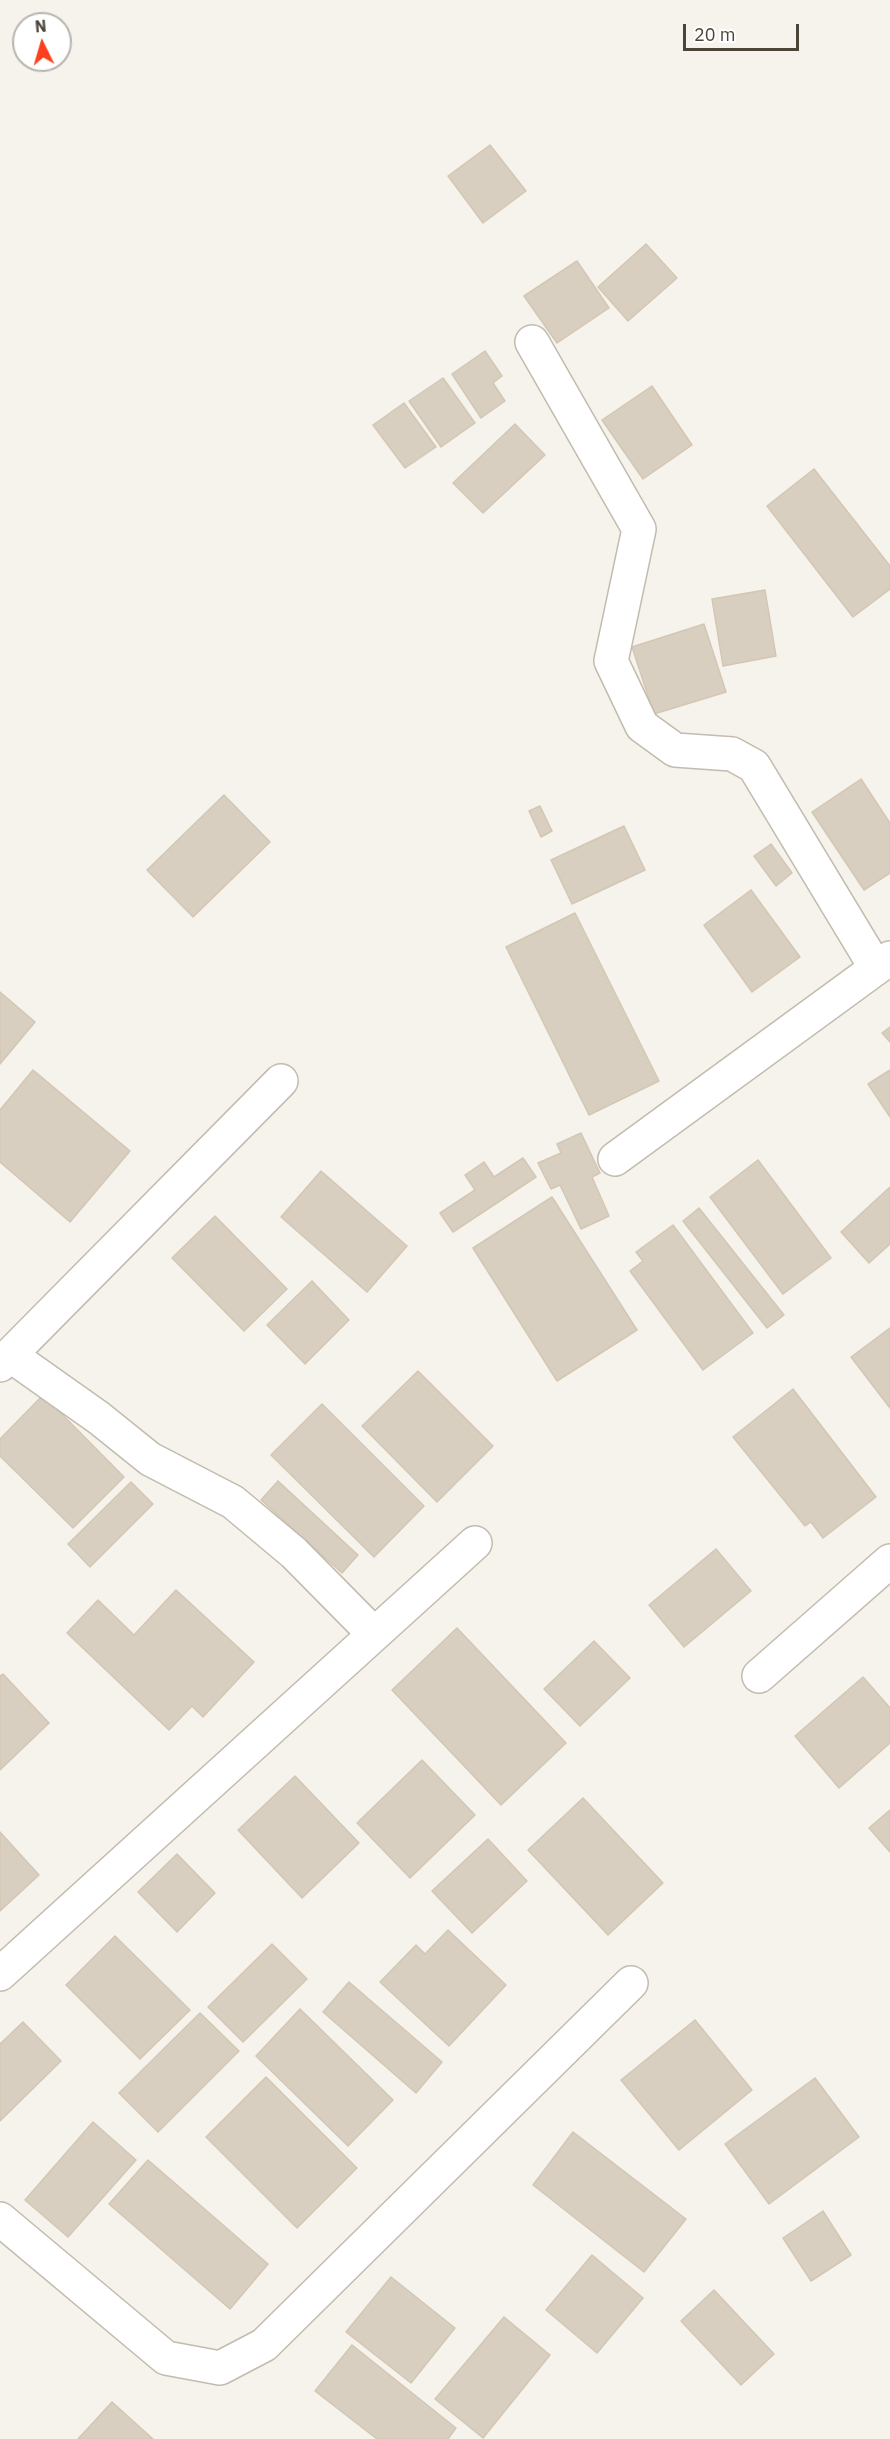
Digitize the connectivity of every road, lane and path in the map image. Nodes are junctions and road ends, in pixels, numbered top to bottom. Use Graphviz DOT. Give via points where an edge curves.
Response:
graph roads {
  1 [pos="532,342"];
  2 [pos="883,963"];
  3 [pos="281,1081"];
  4 [pos="615,1159"];
  5 [pos="5,1360"];
  6 [pos="475,1543"];
  7 [pos="890,1561"];
  8 [pos="374,1634"];
  9 [pos="759,1676"];
  10 [pos="0,1974"];
  11 [pos="631,1983"];
  12 [pos="0,2219"];
  1 -- 2 [label="street" via="639,529 611,661 642,726 675,750 732,754 754,766"];
  2 -- 4 [label="street"];
  3 -- 5 [label="street"];
  5 -- 8 [label="street" via="99,1418 150,1459 232,1502 294,1552"];
  6 -- 8 [label="street"];
  7 -- 9 [label="street"];
  8 -- 10 [label="street"];
  11 -- 12 [label="street" via="264,2344 220,2368 166,2358"];
}
